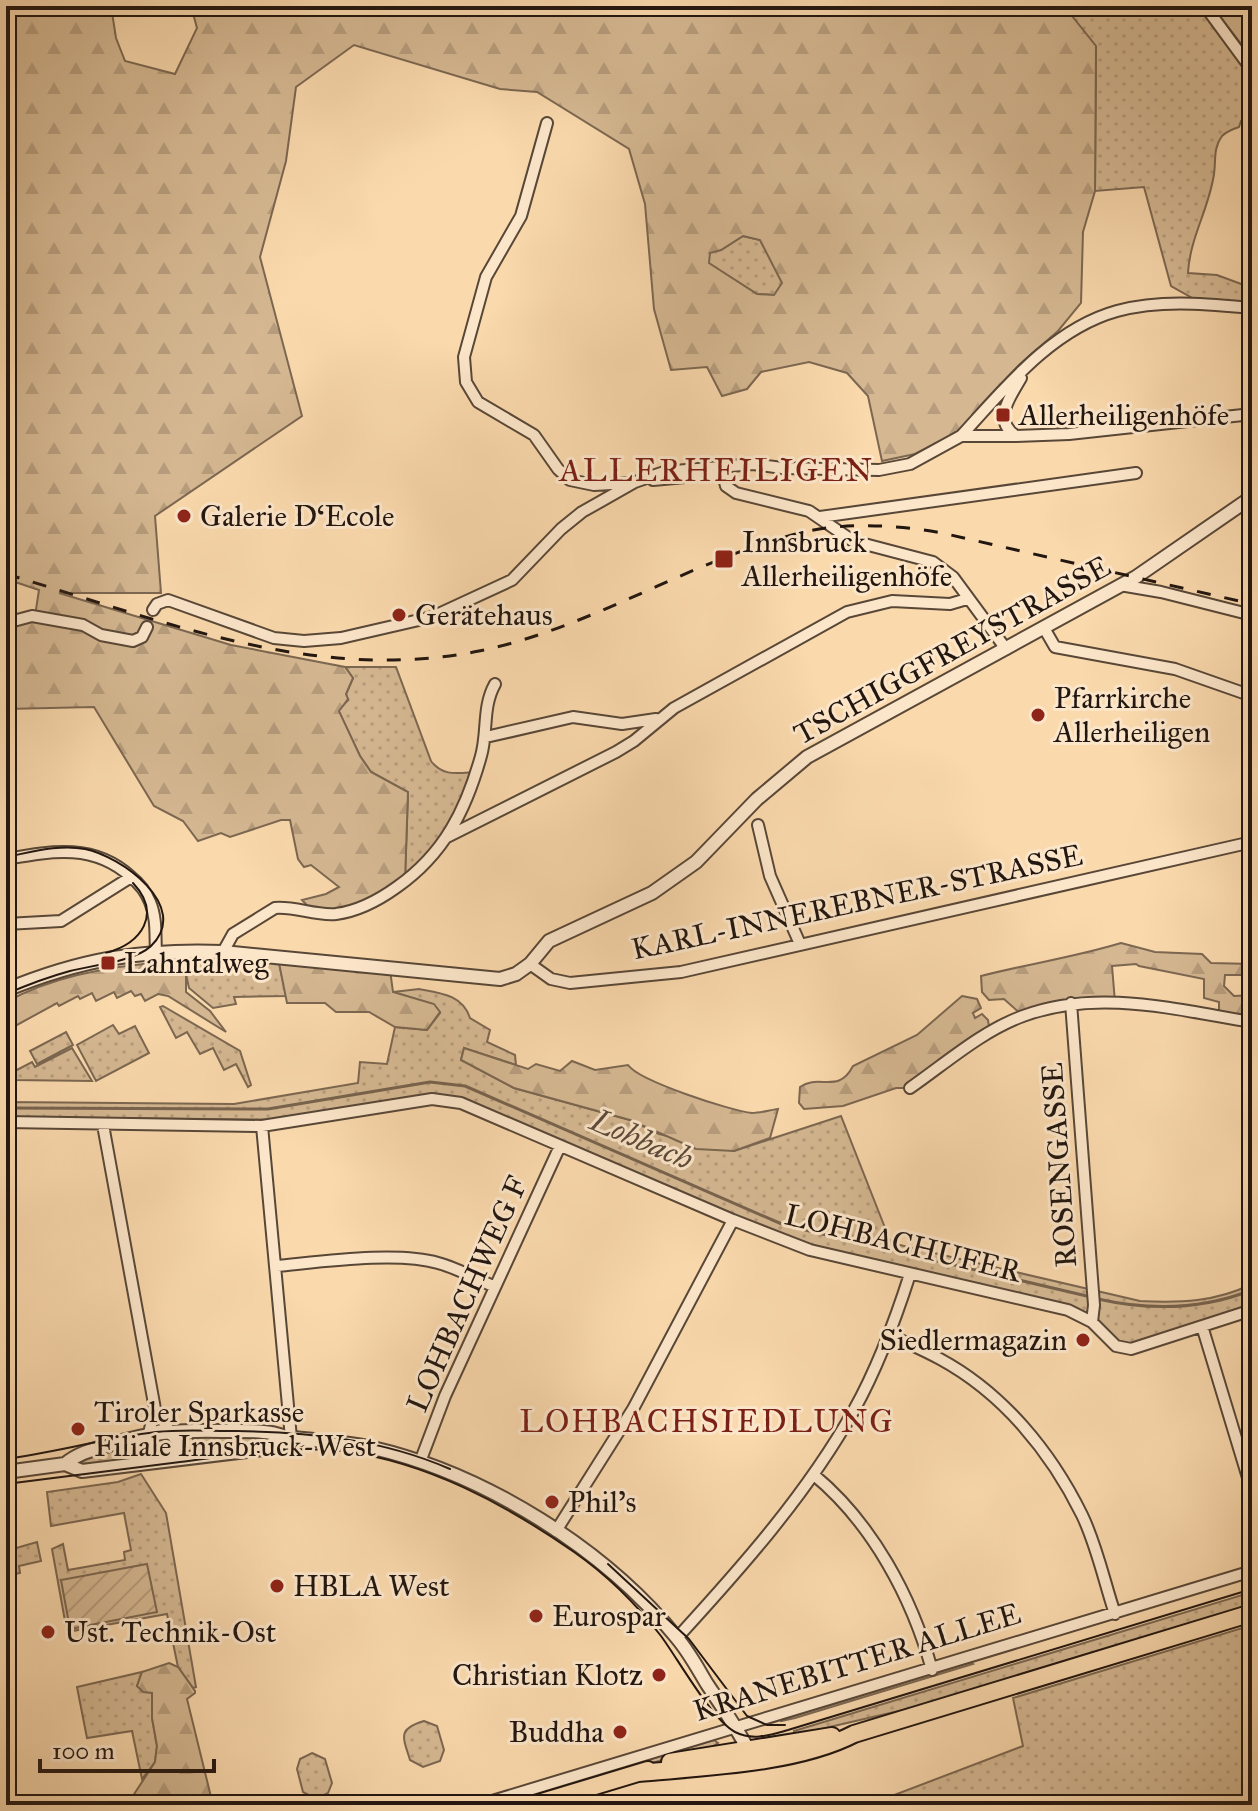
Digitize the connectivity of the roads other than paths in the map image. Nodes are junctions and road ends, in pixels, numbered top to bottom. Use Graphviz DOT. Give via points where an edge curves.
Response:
graph roads {
  1 [pos="1205,6"];
  2 [pos="1252,70"];
  3 [pos="547,123"];
  4 [pos="1252,308"];
  5 [pos="1028,366"];
  6 [pos="1252,414"];
  7 [pos="961,436"];
  8 [pos="1016,436"];
  9 [pos="782,468"];
  10 [pos="1136,473"];
  11 [pos="723,474"];
  12 [pos="635,482"];
  13 [pos="1252,497"];
  14 [pos="820,517"];
  15 [pos="1120,585"];
  16 [pos="967,599"];
  17 [pos="153,610"];
  18 [pos="1252,615"];
  19 [pos="6,623"];
  20 [pos="147,627"];
  21 [pos="1044,628"];
  22 [pos="1006,649"];
  23 [pos="495,684"];
  24 [pos="1252,696"];
  25 [pos="658,719"];
  26 [pos="486,737"];
  27 [pos="758,825"];
  28 [pos="447,837"];
  29 [pos="1252,842"];
  30 [pos="6,859"];
  31 [pos="131,877"];
  32 [pos="6,924"];
  33 [pos="800,944"];
  34 [pos="156,952"];
  35 [pos="223,952"];
  36 [pos="530,964"];
  37 [pos="6,990"];
  38 [pos="1071,1003"];
  39 [pos="1252,1022"];
  40 [pos="1251,1068"];
  41 [pos="1252,1081"];
  42 [pos="910,1088"];
  43 [pos="6,1122"];
  44 [pos="103,1125"];
  45 [pos="262,1126"];
  46 [pos="560,1146"];
  47 [pos="733,1220"];
  48 [pos="276,1266"];
  49 [pos="910,1274"];
  50 [pos="495,1287"];
  51 [pos="1252,1310"];
  52 [pos="1092,1322"];
  53 [pos="1202,1326"];
  54 [pos="890,1335"];
  55 [pos="155,1409"];
  56 [pos="159,1434"];
  57 [pos="291,1438"];
  58 [pos="165,1462"];
  59 [pos="420,1462"];
  60 [pos="65,1464"];
  61 [pos="6,1472"];
  62 [pos="814,1475"];
  63 [pos="1252,1491"];
  64 [pos="556,1531"];
  65 [pos="1252,1571"];
  66 [pos="1252,1613"];
  67 [pos="1115,1614"];
  68 [pos="677,1638"];
  69 [pos="932,1670"];
  70 [pos="736,1728"];
  71 [pos="751,1754"];
  72 [pos="479,1805"];
  73 [pos="532,1805"];
  1 -- 2 [label="street"];
  3 -- 12 [label="street" via="521,216 486,277 464,357 466,382 478,402 534,435 570,480 594,485"];
  4 -- 5 [label="street" via="1180,303 1117,311 1085,323"];
  5 -- 7 [label="street"];
  5 -- 8 [label="street" via="1003,415 1005,426"];
  6 -- 8 [label="street"];
  7 -- 8 [label="street"];
  7 -- 9 [label="street" via="927,457 895,468"];
  9 -- 11 [label="street"];
  9 -- 12 [label="street" via="753,464 664,472"];
  10 -- 14 [label="street"];
  11 -- 12 [label="street"];
  11 -- 14 [label="street" via="726,486 736,493"];
  12 -- 17 [label="street" via="571,521 512,580 411,623 341,638 286,640 174,602 163,601"];
  13 -- 15 [label="street, TSCHIGGFREYSTRASSE"];
  14 -- 16 [label="street" via="853,541 933,562 953,577"];
  15 -- 18 [label="street"];
  15 -- 21 [label="street, TSCHIGGFREYSTRASSE"];
  16 -- 22 [label="street"];
  16 -- 25 [label="street" via="950,604 892,601 847,612"];
  19 -- 20 [label="street" via="32,616 133,641"];
  21 -- 22 [label="street, TSCHIGGFREYSTRASSE"];
  21 -- 24 [label="street" via="1055,647 1175,669"];
  22 -- 36 [label="street, TSCHIGGFREYSTRASSE" via="807,757 696,862 652,893 549,941"];
  23 -- 26 [label="street" via="485,716"];
  25 -- 26 [label="street" via="629,724 573,717"];
  25 -- 28 [label="street" via="616,752"];
  26 -- 28 [label="street" via="466,805"];
  27 -- 33 [label="street" via="770,876"];
  28 -- 35 [label="street" via="423,867 383,897 337,913 275,908 233,934"];
  29 -- 33 [label="street, KARL-INNEREBNER-STRASSE"];
  30 -- 31 [label="street" via="77,851 104,859"];
  31 -- 32 [label="street" via="61,921"];
  31 -- 34 [label="street" via="150,902"];
  33 -- 36 [label="street, KARL-INNEREBNER-STRASSE" via="681,972 570,983 551,979"];
  34 -- 35 [label="street"];
  34 -- 37 [label="street" via="99,959"];
  35 -- 36 [label="street" via="503,979"];
  38 -- 39 [label="street" via="1115,1002"];
  38 -- 42 [label="street" via="1023,1016 990,1033"];
  38 -- 52 [label="street, ROSENGASSE"];
  40 -- 41 [label="street"];
  43 -- 44 [label="street, LOHBACHUFER"];
  44 -- 45 [label="street, LOHBACHUFER"];
  44 -- 55 [label="street"];
  45 -- 46 [label="street, LOHBACHUFER" via="432,1099 461,1103"];
  45 -- 48 [label="street"];
  46 -- 47 [label="street, LOHBACHUFER"];
  46 -- 50 [label="street, LOHBACHWEG F"];
  47 -- 49 [label="street, LOHBACHUFER" via="810,1250"];
  47 -- 64 [label="street" via="633,1409"];
  48 -- 50 [label="street" via="426,1260"];
  48 -- 57 [label="street"];
  49 -- 52 [label="street, LOHBACHUFER" via="1068,1310"];
  49 -- 54 [label="street"];
  50 -- 59 [label="street, LOHBACHWEG F"];
  51 -- 53 [label="street, LOHBACHUFER"];
  52 -- 53 [label="street, LOHBACHUFER" via="1116,1346 1131,1349"];
  53 -- 63 [label="street"];
  54 -- 62 [label="street" via="856,1407"];
  54 -- 67 [label="street" via="942,1360 1022,1424 1082,1516"];
  55 -- 56 [label="street"];
  55 -- 56 [label="street"];
  56 -- 57 [label="street" via="270,1432"];
  56 -- 58 [label="street" via="149,1455"];
  56 -- 58 [label="street" via="177,1441 177,1451"];
  56 -- 60 [label="street" via="76,1455"];
  57 -- 58 [label="street" via="271,1448"];
  57 -- 59 [label="street" via="354,1444"];
  58 -- 60 [label="street" via="79,1471"];
  59 -- 64 [label="street" via="491,1493"];
  60 -- 61 [label="street"];
  62 -- 68 [label="street"];
  62 -- 69 [label="street" via="849,1511 890,1568 913,1613"];
  64 -- 68 [label="street" via="615,1574"];
  65 -- 67 [label="street, KRANEBITTER ALLEE"];
  66 -- 71 [label="main road, KRANEBITTER ALLEE" via="811,1750"];
  67 -- 69 [label="street, KRANEBITTER ALLEE"];
  68 -- 70 [label="street"];
  69 -- 70 [label="street, KRANEBITTER ALLEE"];
  70 -- 71 [label="street"];
  70 -- 72 [label="street, KRANEBITTER ALLEE"];
  71 -- 73 [label="main road, KRANEBITTER ALLEE" via="638,1773"];
}
